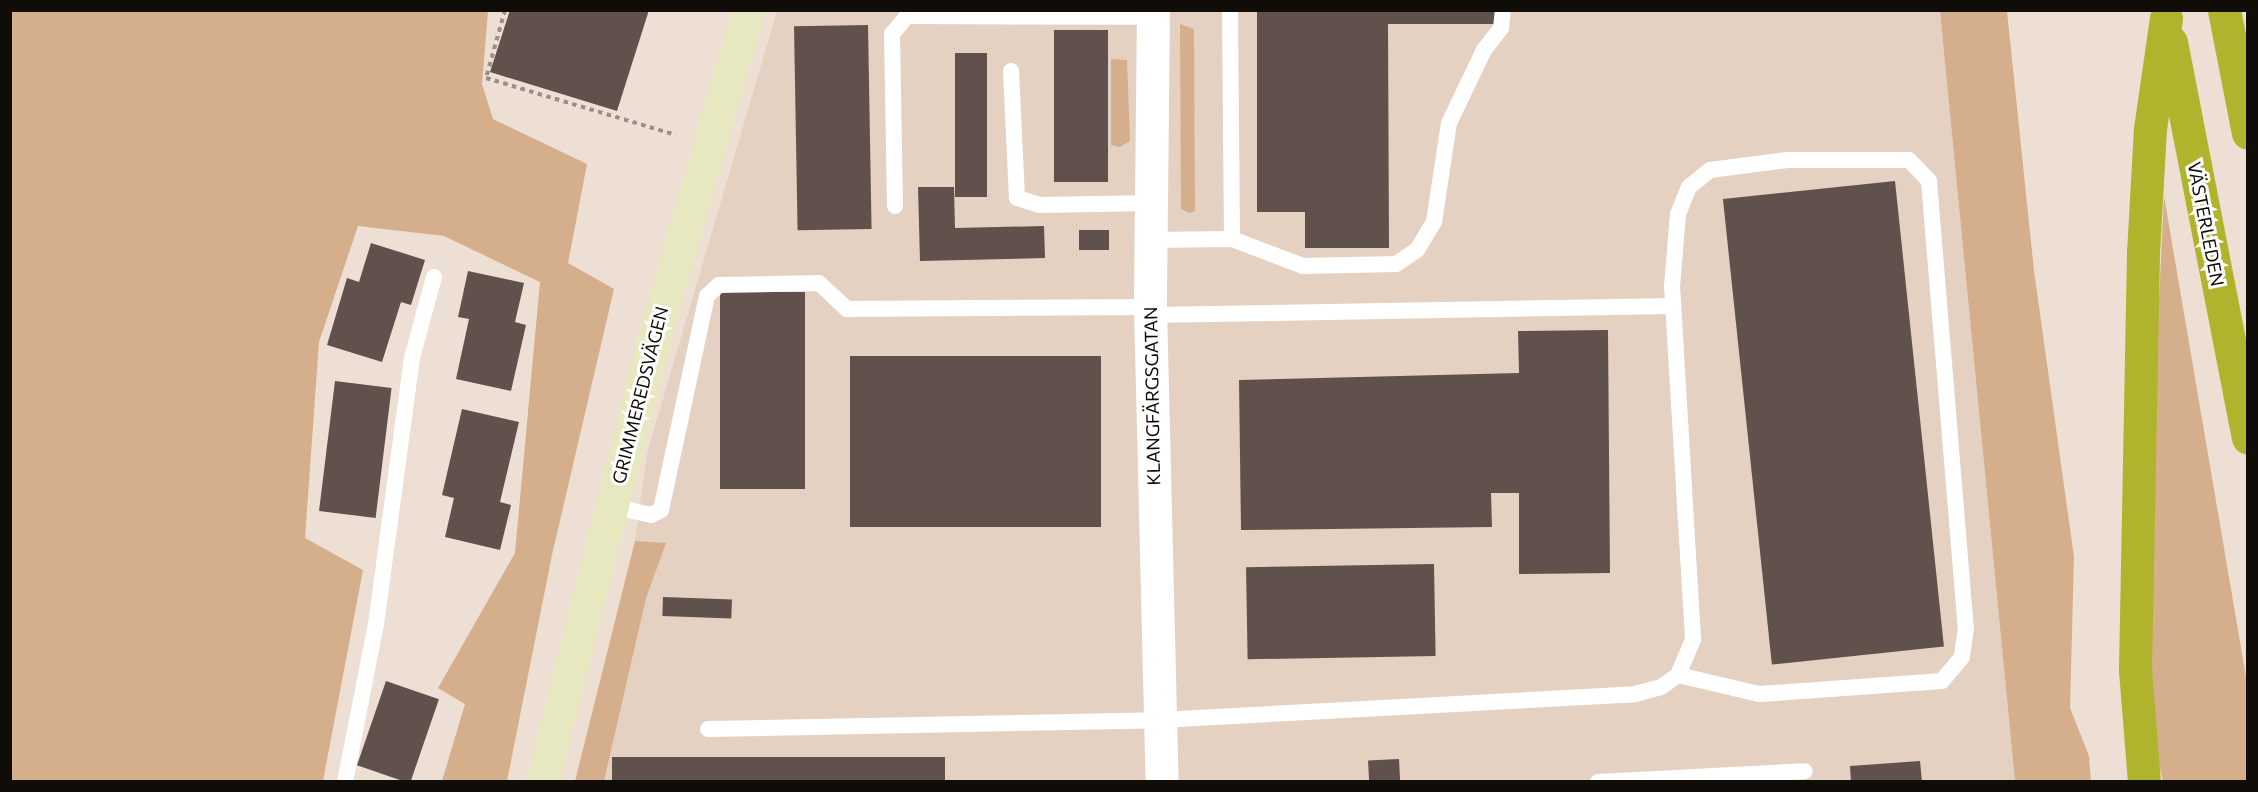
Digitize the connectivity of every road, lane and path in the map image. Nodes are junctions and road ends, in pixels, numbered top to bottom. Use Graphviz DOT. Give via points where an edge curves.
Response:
graph roads {
  1 [pos="505,10"];
  2 [pos="748,10"];
  3 [pos="1230,10"];
  4 [pos="1503,10"];
  5 [pos="2224,10"];
  6 [pos="1153,14"];
  7 [pos="2165,14"];
  8 [pos="1011,71"];
  9 [pos="2247,133"];
  10 [pos="680,136"];
  11 [pos="1150,203"];
  12 [pos="895,206"];
  13 [pos="1232,239"];
  14 [pos="1149,240"];
  15 [pos="434,277"];
  16 [pos="1673,306"];
  17 [pos="1150,311"];
  18 [pos="2247,438"];
  19 [pos="612,506"];
  20 [pos="1678,675"];
  21 [pos="1160,720"];
  22 [pos="708,729"];
  23 [pos="1805,771"];
  24 [pos="345,782"];
  25 [pos="543,782"];
  26 [pos="1162,782"];
  27 [pos="1598,782"];
  28 [pos="2144,782"];
  1 -- 10 [label="path" via="486,78"];
  2 -- 19 [label="street, GRIMMEREDSVÄGEN"];
  3 -- 13 [label="lane"];
  4 -- 13 [label="lane" via="1501,28 1484,50 1449,123 1434,222 1417,250 1396,264 1303,266"];
  5 -- 9 [label="highway"];
  6 -- 11 [label="street, KLANGFÄRGSGATAN"];
  6 -- 12 [label="lane" via="907,16 892,34"];
  7 -- 18 [label="highway, VÄSTERLEDEN"];
  7 -- 28 [label="highway" via="2150,129 2143,253 2135,670"];
  8 -- 11 [label="lane" via="1017,198 1040,205"];
  11 -- 14 [label="street, KLANGFÄRGSGATAN"];
  13 -- 14 [label="lane"];
  14 -- 17 [label="street, KLANGFÄRGSGATAN"];
  15 -- 24 [label="lane" via="412,358 376,624"];
  16 -- 17 [label="lane"];
  16 -- 20 [label="lane" via="1693,639"];
  16 -- 20 [label="lane" via="1678,214 1689,187 1710,170 1787,160 1874,158 1909,160 1929,181 1966,628 1962,657 1942,681 1760,694 1727,691"];
  17 -- 19 [label="lane" via="847,309 819,283 719,285 707,296 661,510 651,515"];
  17 -- 21 [label="street, KLANGFÄRGSGATAN"];
  19 -- 25 [label="street, GRIMMEREDSVÄGEN"];
  20 -- 21 [label="lane" via="1661,687 1635,694"];
  21 -- 22 [label="lane"];
  21 -- 26 [label="street, KLANGFÄRGSGATAN"];
  23 -- 27 [label="lane"];
}
